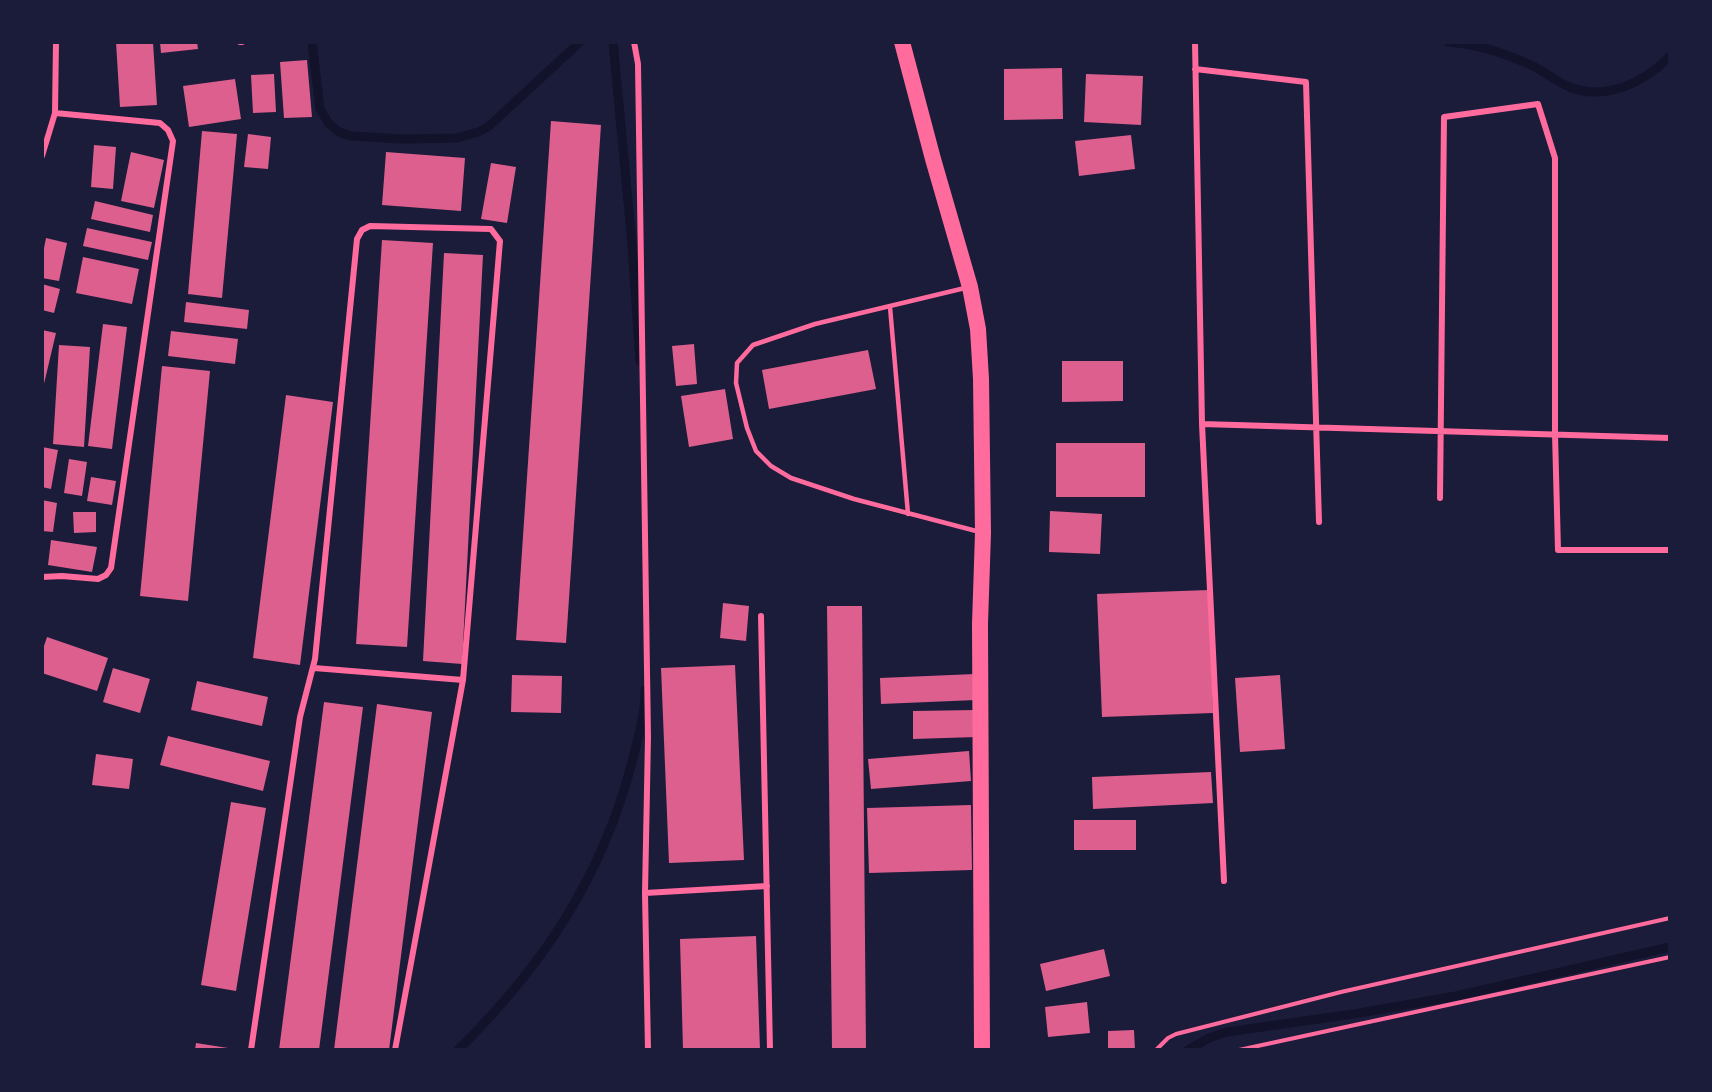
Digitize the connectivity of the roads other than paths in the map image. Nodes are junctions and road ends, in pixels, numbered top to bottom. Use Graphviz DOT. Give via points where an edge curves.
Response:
graph roads {
  1 [pos="56,42"];
  2 [pos="634,42"];
  3 [pos="902,42"];
  4 [pos="1195,42"];
  5 [pos="1195,69"];
  6 [pos="55,114"];
  7 [pos="42,156"];
  8 [pos="970,286"];
  9 [pos="890,307"];
  10 [pos="1202,424"];
  11 [pos="1317,427"];
  12 [pos="1441,431"];
  13 [pos="1555,434"];
  14 [pos="1670,438"];
  15 [pos="1440,498"];
  16 [pos="908,514"];
  17 [pos="1319,522"];
  18 [pos="982,533"];
  19 [pos="1670,549"];
  20 [pos="42,577"];
  21 [pos="760,616"];
  22 [pos="314,668"];
  23 [pos="463,680"];
  24 [pos="1224,881"];
  25 [pos="766,886"];
  26 [pos="645,893"];
  27 [pos="251,1050"];
  28 [pos="395,1050"];
  29 [pos="648,1050"];
  30 [pos="770,1050"];
  31 [pos="982,1050"];
  1 -- 6 [label="street"];
  2 -- 26 [label="street" via="639,64 648,737"];
  3 -- 8 [label="highway"];
  4 -- 5 [label="street"];
  5 -- 10 [label="street"];
  5 -- 11 [label="street" via="1306,82"];
  6 -- 7 [label="street"];
  6 -- 20 [label="street" via="160,123 172,141 111,568 98,579"];
  8 -- 9 [label="lane"];
  8 -- 18 [label="highway" via="981,379"];
  9 -- 16 [label="lane"];
  9 -- 16 [label="lane" via="815,324 753,345 737,363 736,383 756,451 771,466 791,478"];
  10 -- 11 [label="street"];
  10 -- 24 [label="street"];
  11 -- 12 [label="street"];
  11 -- 17 [label="street"];
  12 -- 13 [label="street"];
  12 -- 13 [label="street" via="1444,117 1538,104 1556,158"];
  12 -- 15 [label="street"];
  13 -- 14 [label="street"];
  13 -- 19 [label="street" via="1558,550"];
  16 -- 18 [label="lane"];
  18 -- 31 [label="highway"];
  21 -- 25 [label="street"];
  22 -- 23 [label="street"];
  22 -- 23 [label="street" via="357,239 370,226 491,229 500,241"];
  22 -- 27 [label="street" via="300,717"];
  23 -- 28 [label="street"];
  25 -- 26 [label="street"];
  25 -- 30 [label="street"];
  26 -- 29 [label="street"];
}
